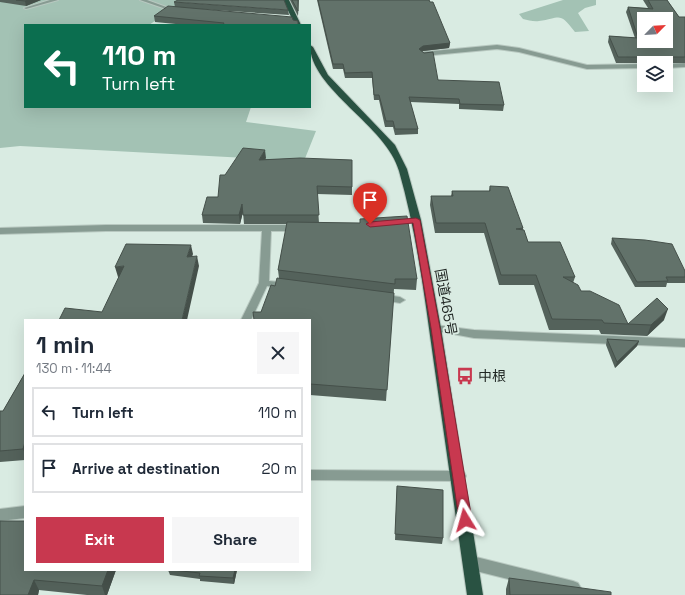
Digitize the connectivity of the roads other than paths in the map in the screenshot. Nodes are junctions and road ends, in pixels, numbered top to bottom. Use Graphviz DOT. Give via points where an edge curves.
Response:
graph roads {
  1 [pos="56,0"];
  2 [pos="142,0"];
  3 [pos="286,0"];
  4 [pos="26,8"];
  5 [pos="184,10"];
  6 [pos="288,18"];
  7 [pos="295,19"];
  8 [pos="298,24"];
  9 [pos="311,50"];
  10 [pos="423,54"];
  11 [pos="685,65"];
  12 [pos="637,66"];
  13 [pos="673,66"];
  14 [pos="267,228"];
  15 [pos="310,228"];
  16 [pos="0,231"];
  17 [pos="264,283"];
  18 [pos="302,287"];
  19 [pos="370,296"];
  20 [pos="400,300"];
  21 [pos="246,319"];
  22 [pos="435,328"];
  23 [pos="685,343"];
  24 [pos="311,475"];
  25 [pos="459,476"];
  26 [pos="24,512"];
  27 [pos="0,515"];
  28 [pos="472,563"];
  29 [pos="586,591"];
  30 [pos="475,595"];
  1 -- 4 [label="street"];
  2 -- 5 [label="street" via="169,9"];
  3 -- 7 [label="highway"];
  6 -- 7 [label="street"];
  7 -- 8 [label="highway"];
  9 -- 22 [label="highway, 国道465号" via="325,76 392,147 403,170"];
  10 -- 12 [label="street" via="497,47 587,66"];
  11 -- 13 [label="street"];
  14 -- 15 [label="street"];
  14 -- 16 [label="street"];
  14 -- 17 [label="street"];
  17 -- 18 [label="street"];
  17 -- 21 [label="street"];
  19 -- 20 [label="street"];
  22 -- 23 [label="street" via="474,334"];
  22 -- 25 [label="highway, 国道465号"];
  24 -- 25 [label="street"];
  25 -- 28 [label="highway, 国道465号"];
  26 -- 27 [label="street"];
  28 -- 29 [label="street"];
  28 -- 30 [label="highway, 国道465号"];
}
